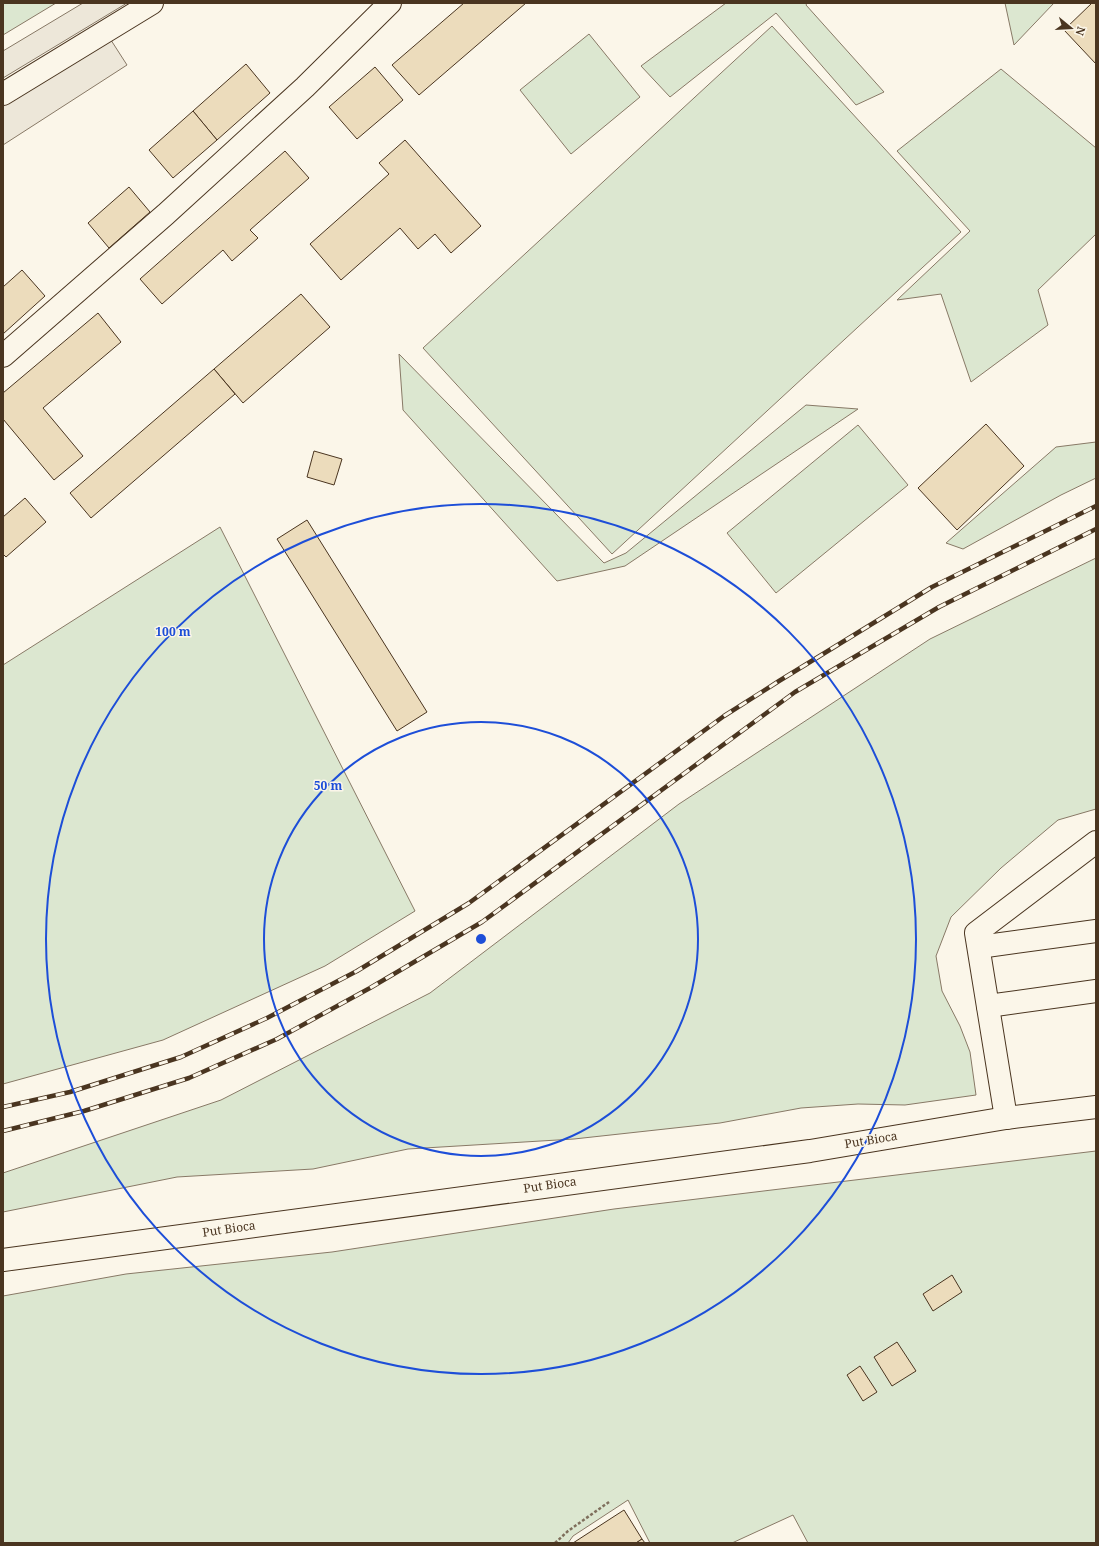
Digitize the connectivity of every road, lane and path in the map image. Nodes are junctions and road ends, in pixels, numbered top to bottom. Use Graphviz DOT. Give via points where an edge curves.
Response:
graph roads {
  1 [pos="152,3"];
  2 [pos="390,3"];
  3 [pos="3,94"];
  4 [pos="3,356"];
  5 [pos="1096,842"];
  6 [pos="1096,931"];
  7 [pos="979,947"];
  8 [pos="1096,992"];
  9 [pos="988,1006"];
  10 [pos="1096,1107"];
  11 [pos="1006,1118"];
  12 [pos="3,1260"];
  13 [pos="609,1502"];
  14 [pos="555,1543"];
  1 -- 3 [label="main road"];
  2 -- 4 [label="main road" via="294,97"];
  5 -- 7 [label="main road" via="976,933"];
  6 -- 7 [label="main road"];
  7 -- 9 [label="main road"];
  8 -- 9 [label="main road"];
  9 -- 11 [label="main road"];
  10 -- 11 [label="main road, Put Bioca"];
  11 -- 12 [label="main road, Put Bioca" via="810,1151"];
  13 -- 14 [label="path"];
}
